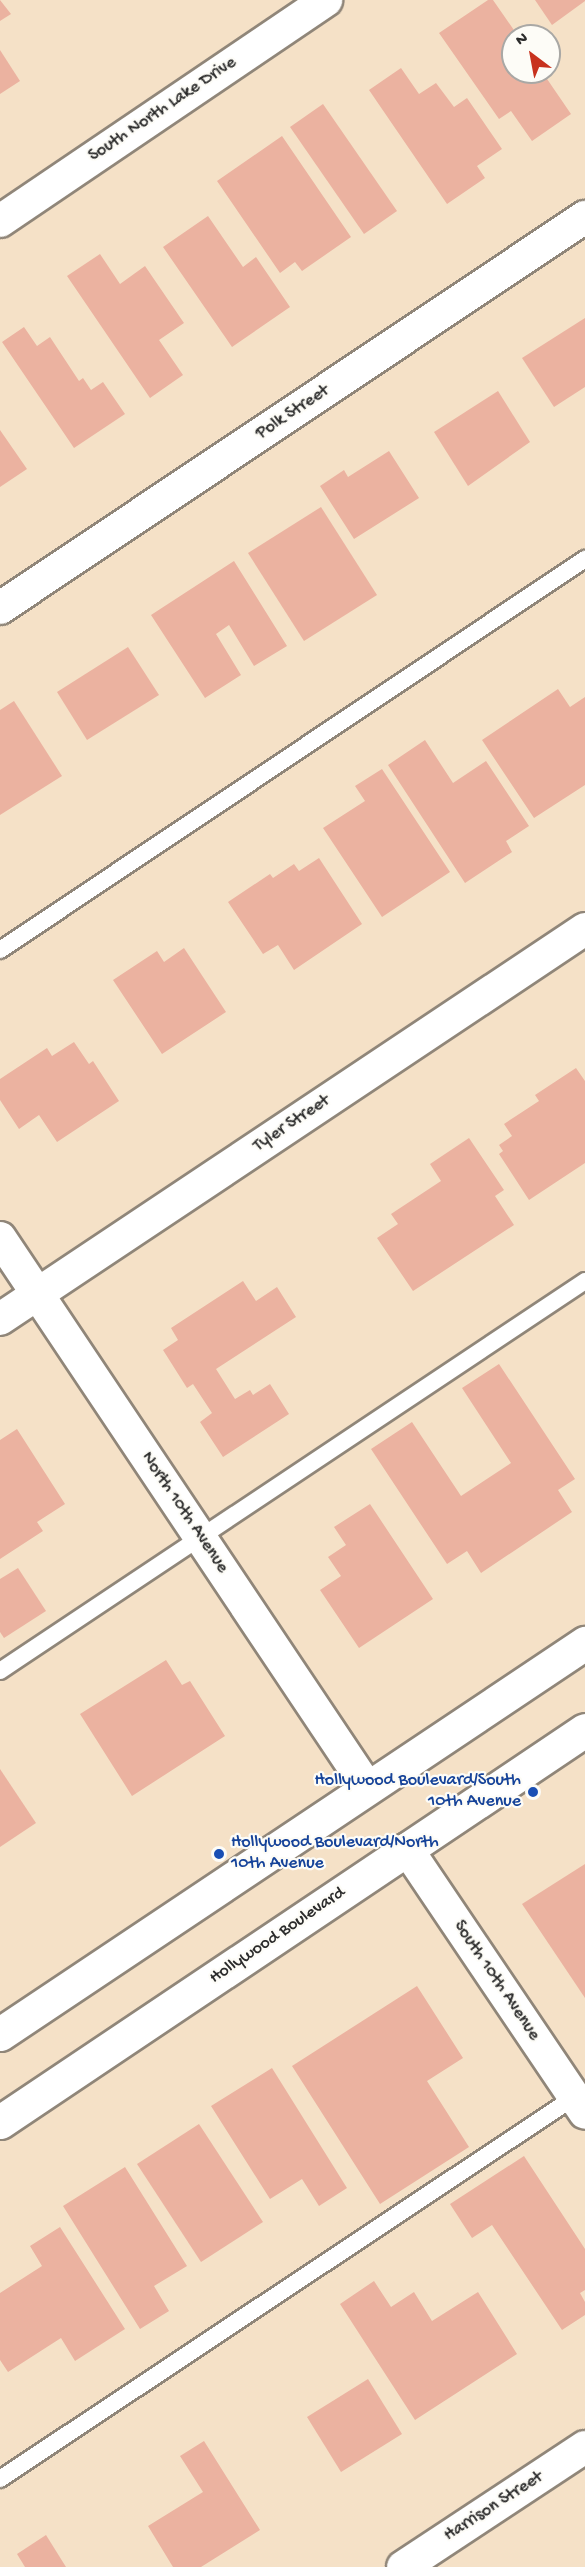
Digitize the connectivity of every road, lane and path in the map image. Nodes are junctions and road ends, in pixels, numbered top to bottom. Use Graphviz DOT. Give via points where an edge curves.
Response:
graph roads {
  1 [pos="326,0"];
  2 [pos="585,217"];
  3 [pos="0,221"];
  4 [pos="585,560"];
  5 [pos="0,608"];
  6 [pos="585,929"];
  7 [pos="0,950"];
  8 [pos="0,1238"];
  9 [pos="585,1281"];
  10 [pos="38,1294"];
  11 [pos="0,1319"];
  12 [pos="200,1538"];
  13 [pos="585,1643"];
  14 [pos="0,1671"];
  15 [pos="585,1730"];
  16 [pos="367,1787"];
  17 [pos="407,1850"];
  18 [pos="0,2034"];
  19 [pos="581,2100"];
  20 [pos="0,2122"];
  21 [pos="585,2447"];
  22 [pos="0,2479"];
  23 [pos="403,2567"];
  1 -- 3 [label="street, South North Lake Drive"];
  2 -- 5 [label="street, Polk Street"];
  4 -- 7 [label="lane"];
  6 -- 10 [label="street, Tyler Street"];
  8 -- 10 [label="street, North 10th Avenue"];
  9 -- 12 [label="lane"];
  10 -- 11 [label="street, Tyler Street"];
  10 -- 12 [label="street, North 10th Avenue"];
  12 -- 14 [label="lane"];
  12 -- 16 [label="street, North 10th Avenue"];
  13 -- 16 [label="main road"];
  15 -- 17 [label="main road, Hollywood Boulevard"];
  16 -- 18 [label="main road"];
  17 -- 19 [label="street, South 10th Avenue"];
  17 -- 20 [label="main road, Hollywood Boulevard"];
  19 -- 22 [label="lane"];
  21 -- 23 [label="street, Harrison Street"];
}
